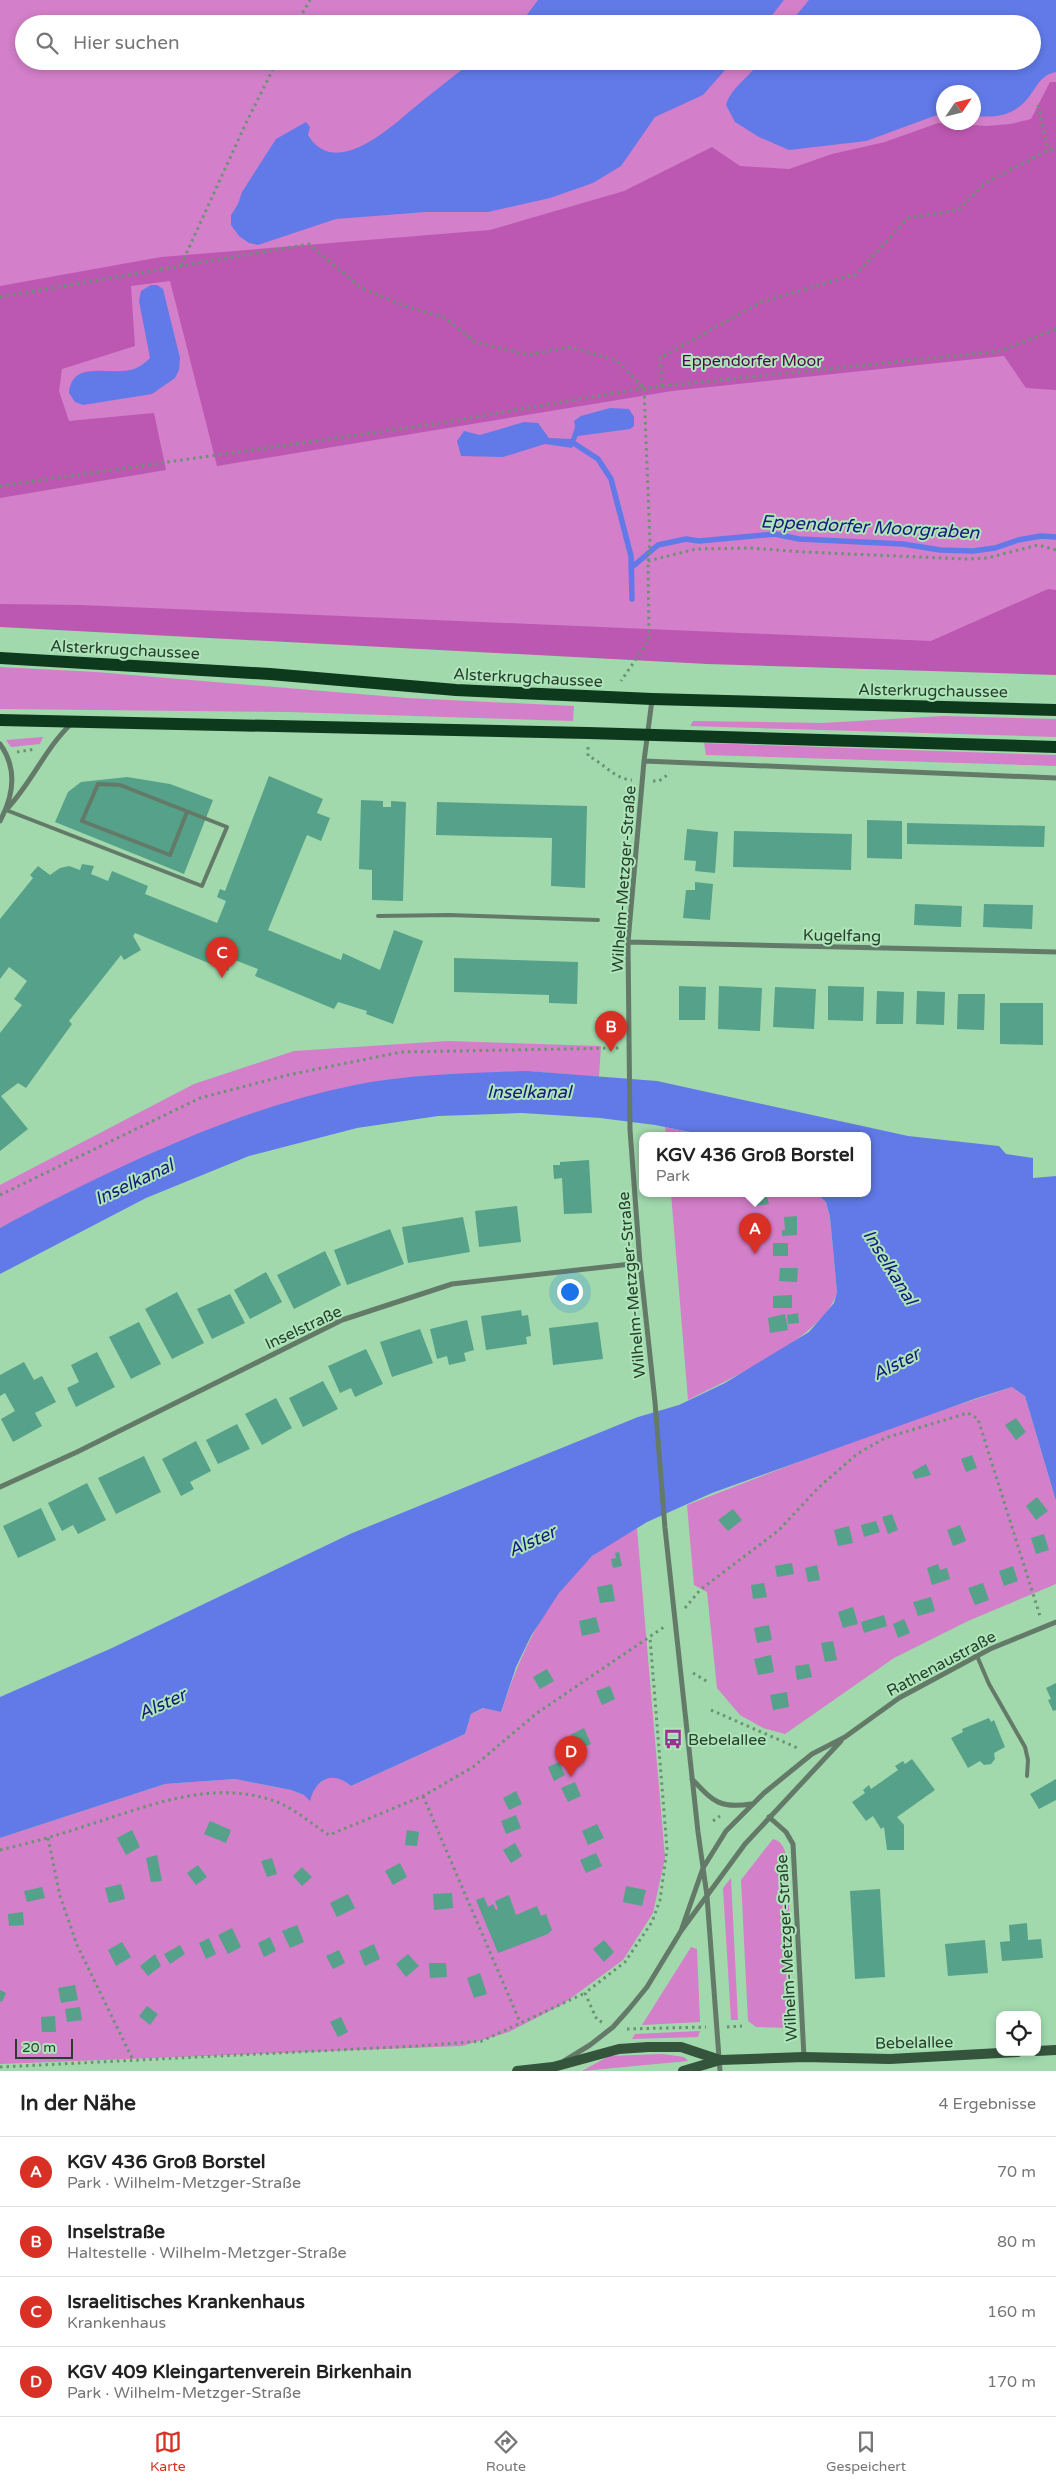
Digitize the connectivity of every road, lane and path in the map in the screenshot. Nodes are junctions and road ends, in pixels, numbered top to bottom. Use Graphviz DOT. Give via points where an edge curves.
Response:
graph roads {
  1 [pos="310,0"];
  2 [pos="301,15"];
  3 [pos="273,70"];
  4 [pos="1038,105"];
  5 [pos="1056,149"];
  6 [pos="1048,150"];
  7 [pos="181,265"];
  8 [pos="0,297"];
  9 [pos="1056,329"];
  10 [pos="662,386"];
  11 [pos="644,388"];
  12 [pos="0,485"];
  13 [pos="1056,550"];
  14 [pos="648,561"];
  15 [pos="0,658"];
  16 [pos="621,681"];
  17 [pos="652,699"];
  18 [pos="1056,710"];
  19 [pos="0,720"];
  20 [pos="76,720"];
  21 [pos="588,733"];
  22 [pos="648,735"];
  23 [pos="0,744"];
  24 [pos="1056,747"];
  25 [pos="39,749"];
  26 [pos="13,752"];
  27 [pos="644,760"];
  28 [pos="1056,778"];
  29 [pos="626,780"];
  30 [pos="6,810"];
  31 [pos="187,812"];
  32 [pos="0,821"];
  33 [pos="378,916"];
  34 [pos="598,920"];
  35 [pos="628,942"];
  36 [pos="1056,952"];
  37 [pos="628,1048"];
  38 [pos="0,1195"];
  39 [pos="640,1262"];
  40 [pos="0,1487"];
  41 [pos="675,1619"];
  42 [pos="1056,1622"];
  43 [pos="1044,1626"];
  44 [pos="650,1636"];
  45 [pos="977,1656"];
  46 [pos="711,1710"];
  47 [pos="845,1737"];
  48 [pos="812,1754"];
  49 [pos="1027,1776"];
  50 [pos="692,1780"];
  51 [pos="423,1796"];
  52 [pos="751,1804"];
  53 [pos="721,1816"];
  54 [pos="769,1816"];
  55 [pos="713,1821"];
  56 [pos="48,1838"];
  57 [pos="0,1850"];
  58 [pos="703,1868"];
  59 [pos="707,1896"];
  60 [pos="681,1931"];
  61 [pos="585,1993"];
  62 [pos="520,2022"];
  63 [pos="742,2026"];
  64 [pos="613,2027"];
  65 [pos="718,2027"];
  66 [pos="1056,2050"];
  67 [pos="1041,2051"];
  68 [pos="996,2053"];
  69 [pos="804,2057"];
  70 [pos="132,2060"];
  71 [pos="720,2060"];
  72 [pos="0,2067"];
  73 [pos="558,2069"];
  74 [pos="517,2071"];
  75 [pos="683,2071"];
  76 [pos="720,2071"];
  1 -- 2 [label="path"];
  3 -- 7 [label="path"];
  4 -- 6 [label="path"];
  5 -- 6 [label="path"];
  6 -- 10 [label="path" via="985,183 958,210 908,218 856,274 761,302 660,358"];
  7 -- 8 [label="path"];
  7 -- 11 [label="path" via="309,244 360,287 445,318 475,342 529,355 570,346 616,360"];
  9 -- 10 [label="path" via="1000,351"];
  10 -- 11 [label="path"];
  11 -- 12 [label="path" via="434,424"];
  11 -- 14 [label="path"];
  13 -- 14 [label="path" via="1038,545 987,558 966,559 751,548 696,549"];
  14 -- 16 [label="path" via="649,640"];
  15 -- 17 [label="main road, Alsterkrugchaussee" via="270,674 456,690"];
  17 -- 18 [label="main road, Alsterkrugchaussee"];
  17 -- 22 [label="street, Wilhelm-Metzger-Straße"];
  19 -- 20 [label="main road"];
  20 -- 21 [label="main road"];
  20 -- 30 [label="street" via="58,736 19,796"];
  21 -- 22 [label="main road"];
  21 -- 29 [label="path" via="588,756"];
  22 -- 24 [label="main road"];
  22 -- 27 [label="street, Wilhelm-Metzger-Straße"];
  23 -- 30 [label="street" via="10,760 12,774"];
  25 -- 26 [label="path"];
  27 -- 28 [label="street"];
  27 -- 35 [label="street, Wilhelm-Metzger-Straße"];
  30 -- 31 [label="lane" via="202,886 226,827"];
  30 -- 32 [label="street"];
  31 -- 31 [label="lane" via="120,785 98,784 82,820 170,855"];
  33 -- 34 [label="lane"];
  35 -- 36 [label="street, Kugelfang"];
  35 -- 37 [label="street, Wilhelm-Metzger-Straße"];
  37 -- 38 [label="path" via="401,1052 288,1074 200,1098"];
  37 -- 39 [label="street, Wilhelm-Metzger-Straße" via="630,1130"];
  39 -- 40 [label="street, Inselstraße" via="452,1284 342,1320"];
  39 -- 41 [label="street, Wilhelm-Metzger-Straße"];
  41 -- 43 [label="path" via="700,1590 779,1530 818,1488 857,1454 885,1438 968,1413 978,1419"];
  41 -- 44 [label="path"];
  41 -- 50 [label="street, Wilhelm-Metzger-Straße"];
  42 -- 43 [label="street, Rathenaustraße"];
  43 -- 45 [label="street, Rathenaustraße"];
  44 -- 51 [label="path" via="537,1713 473,1767"];
  44 -- 61 [label="path" via="667,1849 660,1900 652,1922 625,1962"];
  45 -- 47 [label="street, Rathenaustraße" via="899,1698"];
  45 -- 49 [label="lane" via="1025,1747"];
  46 -- 48 [label="path"];
  47 -- 48 [label="street, Rathenaustraße"];
  47 -- 54 [label="street, Rathenaustraße"];
  48 -- 52 [label="street, Rathenaustraße"];
  50 -- 52 [label="street" via="712,1800 722,1805"];
  50 -- 58 [label="street, Wilhelm-Metzger-Straße"];
  51 -- 56 [label="path" via="329,1835 278,1803 241,1793 202,1794 154,1802"];
  51 -- 62 [label="path"];
  52 -- 58 [label="street, Rathenaustraße" via="726,1831"];
  53 -- 55 [label="path"];
  54 -- 59 [label="street, Rathenaustraße"];
  54 -- 69 [label="street, Wilhelm-Metzger-Straße" via="790,1838 794,1852"];
  56 -- 57 [label="path"];
  56 -- 70 [label="path" via="60,1896 77,1946"];
  58 -- 59 [label="street, Wilhelm-Metzger-Straße"];
  58 -- 60 [label="street, Wilhelm-Metzger-Straße"];
  59 -- 60 [label="street, Wilhelm-Metzger-Straße"];
  59 -- 65 [label="street, Wilhelm-Metzger-Straße"];
  60 -- 64 [label="street, Wilhelm-Metzger-Straße" via="647,1987"];
  61 -- 62 [label="path"];
  61 -- 64 [label="path" via="597,2020"];
  62 -- 70 [label="path" via="482,2040"];
  63 -- 65 [label="path"];
  64 -- 65 [label="path" via="636,2030"];
  64 -- 73 [label="street, Wilhelm-Metzger-Straße"];
  65 -- 71 [label="street, Wilhelm-Metzger-Straße"];
  66 -- 67 [label="street"];
  68 -- 69 [label="street, Bebelallee" via="890,2059"];
  69 -- 71 [label="street, Bebelallee"];
  70 -- 72 [label="path"];
  71 -- 73 [label="street, Bebelallee" via="681,2047 648,2047 606,2052"];
  71 -- 75 [label="street, Bebelallee"];
  71 -- 76 [label="street, Wilhelm-Metzger-Straße"];
  73 -- 74 [label="street, Bebelallee"];
}
